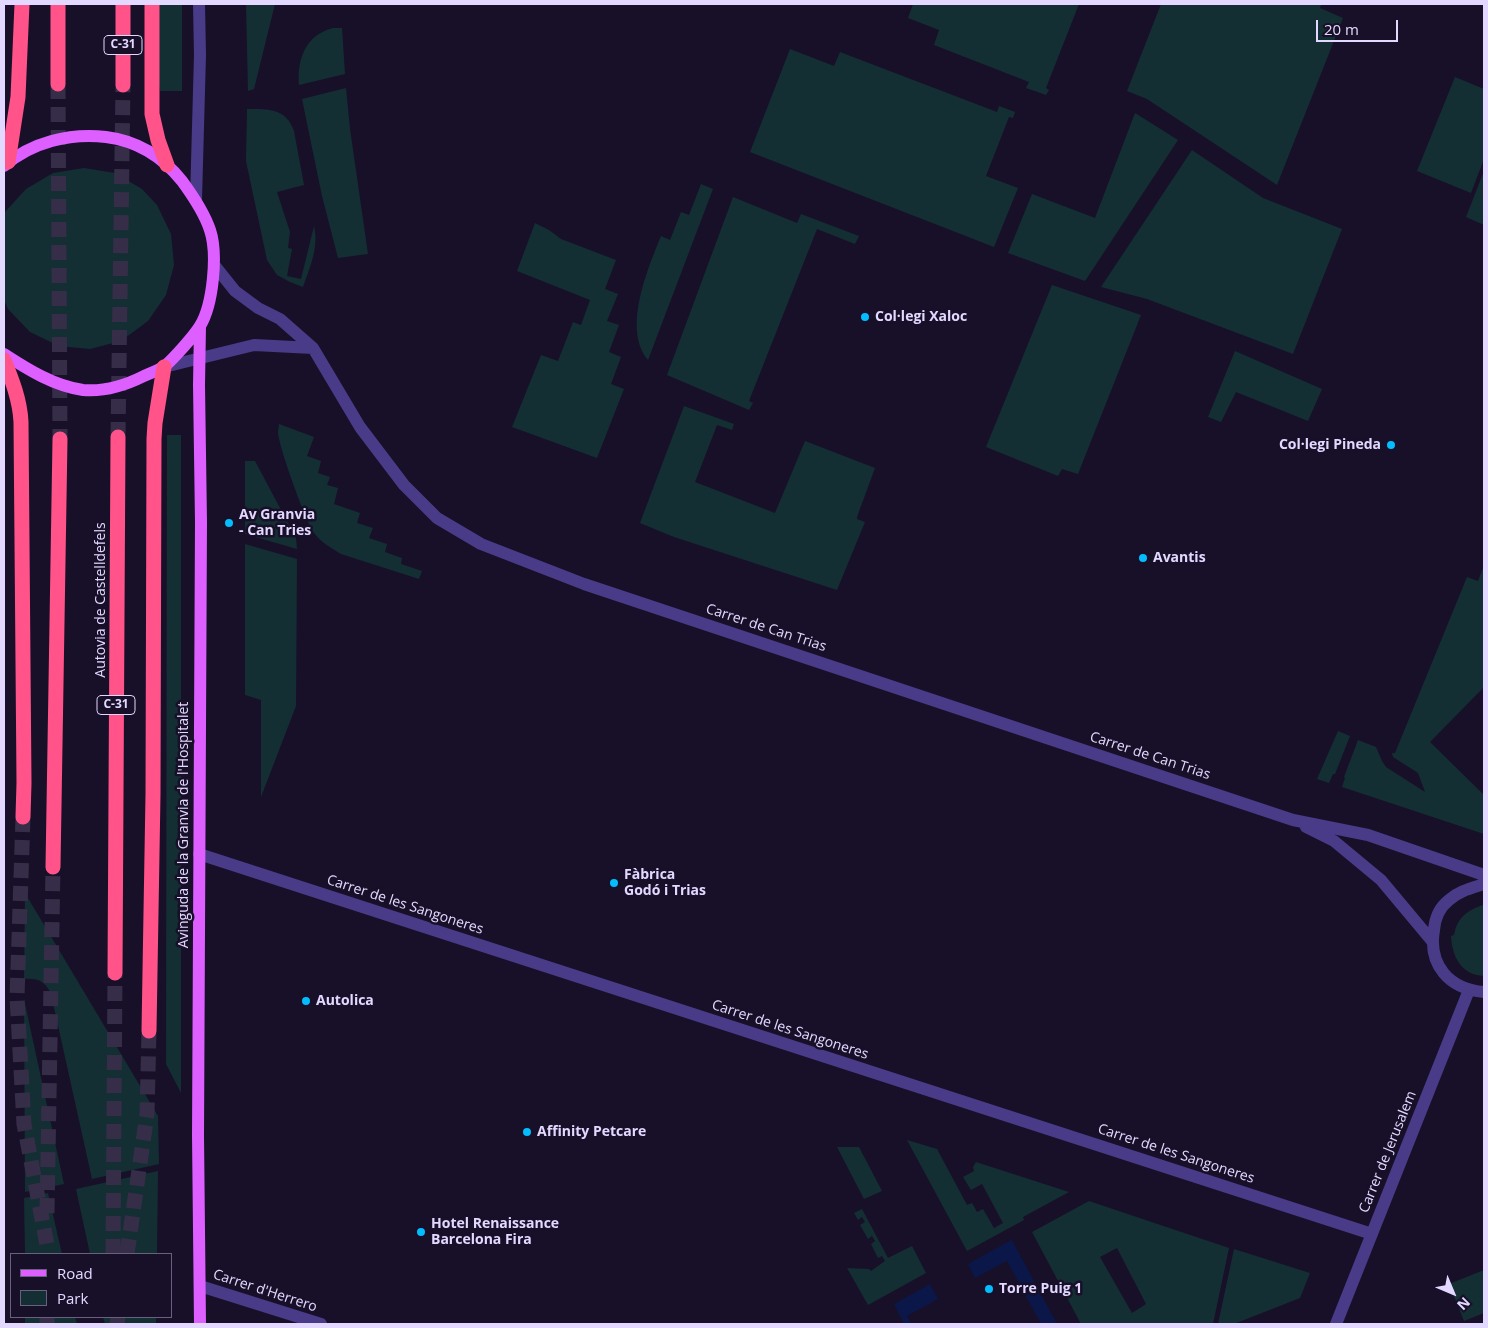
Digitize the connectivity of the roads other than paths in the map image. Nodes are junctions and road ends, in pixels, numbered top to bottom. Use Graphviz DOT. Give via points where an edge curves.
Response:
graph roads {
  1 [pos="22,4"];
  2 [pos="58,4"];
  3 [pos="123,4"];
  4 [pos="152,4"];
  5 [pos="199,4"];
  6 [pos="58,84"];
  7 [pos="123,85"];
  8 [pos="6,164"];
  9 [pos="167,165"];
  10 [pos="196,199"];
  11 [pos="215,266"];
  12 [pos="200,326"];
  13 [pos="313,348"];
  14 [pos="4,354"];
  15 [pos="200,359"];
  16 [pos="4,360"];
  17 [pos="164,366"];
  18 [pos="118,437"];
  19 [pos="60,439"];
  20 [pos="23,817"];
  21 [pos="1293,820"];
  22 [pos="199,854"];
  23 [pos="53,867"];
  24 [pos="1484,875"];
  25 [pos="1484,884"];
  26 [pos="1432,941"];
  27 [pos="115,973"];
  28 [pos="1469,990"];
  29 [pos="1484,992"];
  30 [pos="149,1030"];
  31 [pos="1372,1234"];
  32 [pos="200,1286"];
  33 [pos="200,1324"];
  34 [pos="321,1324"];
  35 [pos="1336,1324"];
  1 -- 8 [label="highway" via="18,97"];
  2 -- 6 [label="highway"];
  3 -- 7 [label="highway, C-31"];
  4 -- 9 [label="highway" via="152,114"];
  5 -- 10 [label="street"];
  8 -- 9 [label="main road" via="53,139 87,135 117,138 144,147"];
  9 -- 10 [label="main road"];
  10 -- 11 [label="main road" via="210,232"];
  11 -- 12 [label="main road"];
  11 -- 13 [label="street, Carrer de Can Trias" via="236,291 258,308 280,319"];
  12 -- 15 [label="main road, Avinguda de la Granvia de l'Hospitalet"];
  12 -- 17 [label="main road"];
  13 -- 15 [label="street" via="254,345"];
  13 -- 21 [label="street, Carrer de Can Trias" via="360,427 404,485 437,518 480,544 584,584"];
  14 -- 17 [label="main road" via="54,382 83,390 127,384"];
  15 -- 17 [label="street"];
  15 -- 22 [label="main road, Avinguda de la Granvia de l'Hospitalet"];
  16 -- 20 [label="highway" via="13,381 21,422"];
  17 -- 30 [label="highway" via="154,423"];
  18 -- 27 [label="highway, Autovia de Castelldefels / C-31"];
  19 -- 23 [label="highway"];
  21 -- 24 [label="street, Carrer de Can Trias" via="1368,835"];
  21 -- 26 [label="street, Carrer de Can Trias" via="1334,841 1380,880"];
  22 -- 31 [label="street, Carrer de les Sangoneres"];
  22 -- 32 [label="main road, Avinguda de la Granvia de l'Hospitalet"];
  25 -- 26 [label="street" via="1460,892 1449,900 1435,922"];
  26 -- 28 [label="street" via="1438,967 1448,978"];
  28 -- 29 [label="street"];
  28 -- 31 [label="street, Carrer de Jerusalem"];
  31 -- 35 [label="street, Carrer de Jerusalem"];
  32 -- 33 [label="main road, Avinguda de la Granvia de l'Hospitalet"];
  32 -- 34 [label="street, Carrer d'Herrero"];
}
